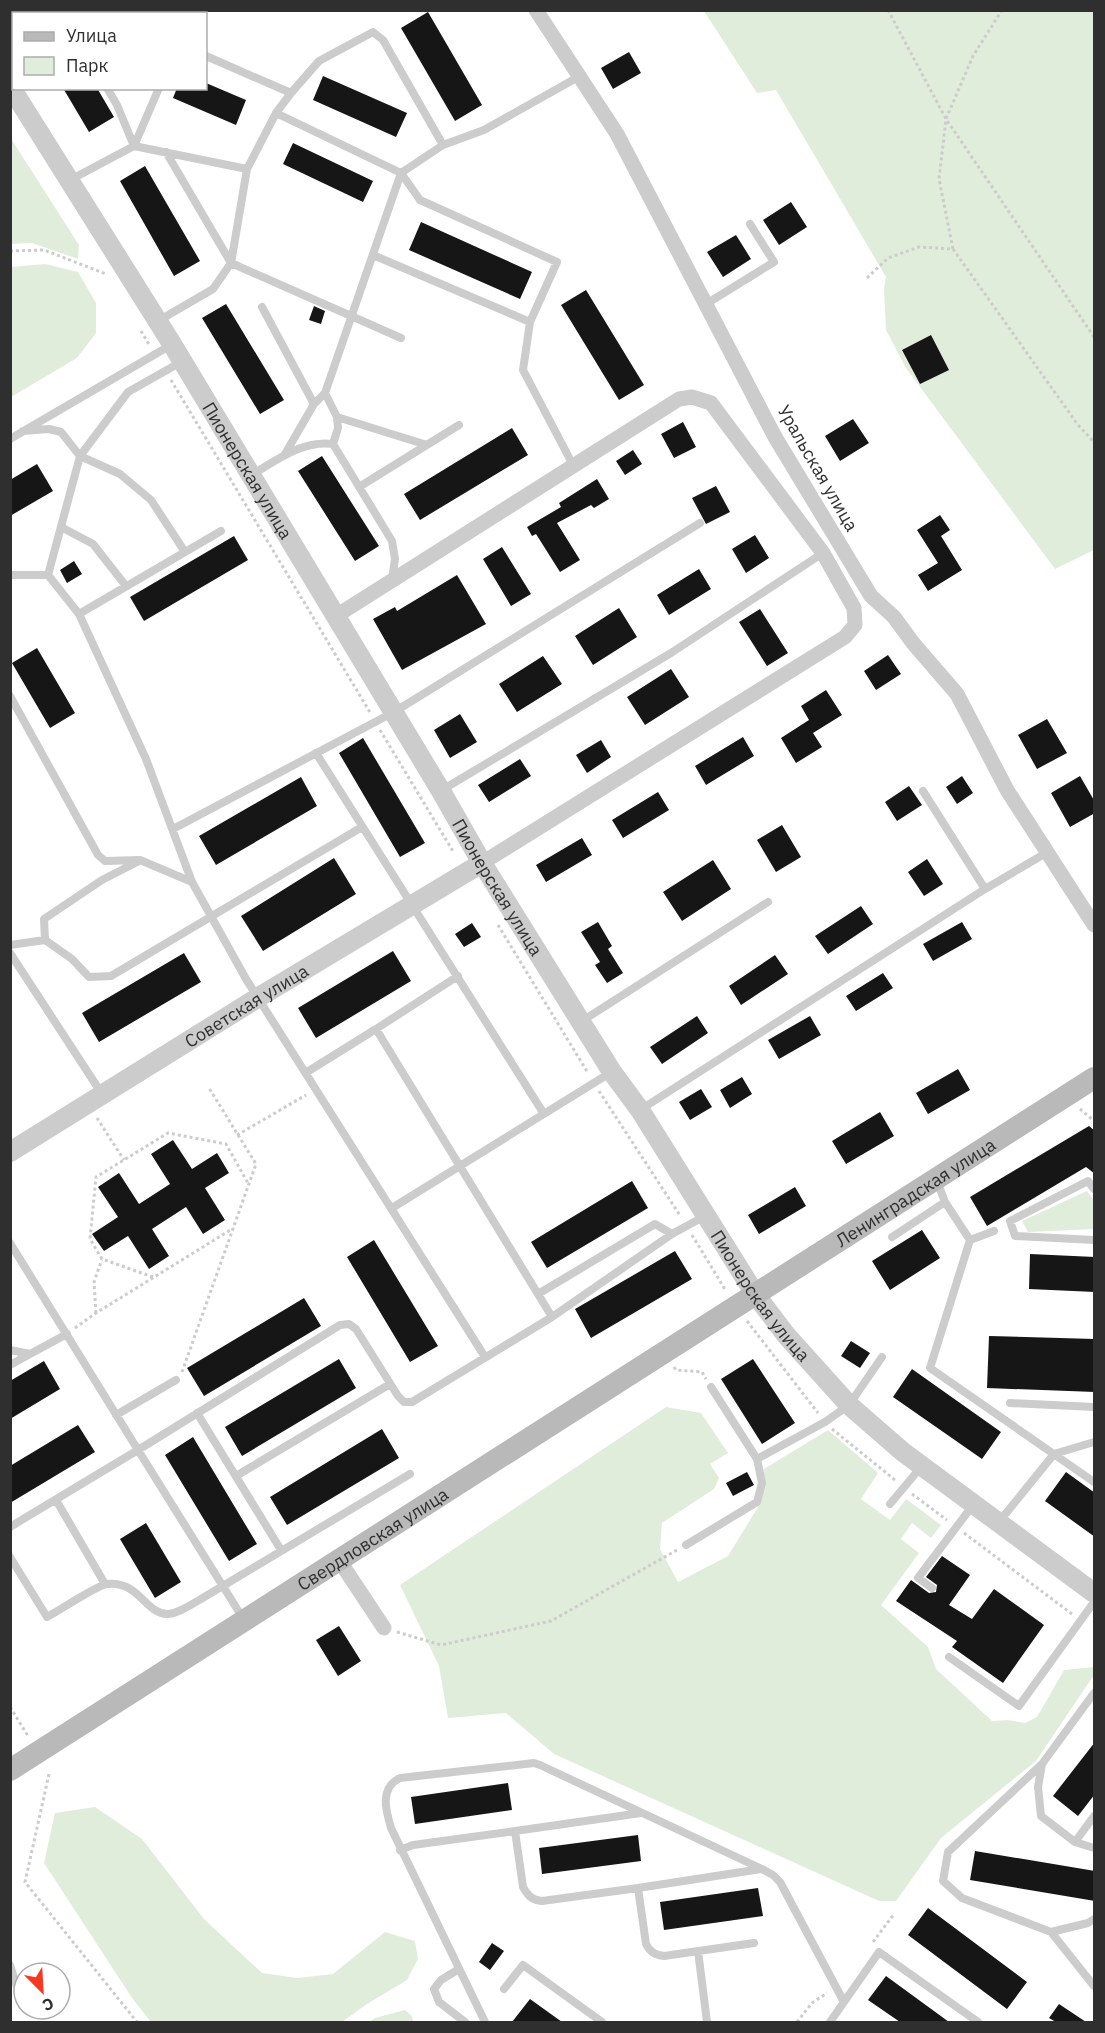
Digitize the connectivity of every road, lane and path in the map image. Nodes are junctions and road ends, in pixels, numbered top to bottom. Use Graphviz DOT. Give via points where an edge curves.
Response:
graph roads {
  1 [pos="536,10"];
  2 [pos="888,10"];
  3 [pos="1002,10"];
  4 [pos="207,56"];
  5 [pos="580,76"];
  6 [pos="13,90"];
  7 [pos="108,90"];
  8 [pos="158,90"];
  9 [pos="291,93"];
  10 [pos="276,114"];
  11 [pos="946,119"];
  12 [pos="443,145"];
  13 [pos="134,146"];
  14 [pos="166,152"];
  15 [pos="247,169"];
  16 [pos="401,173"];
  17 [pos="70,181"];
  18 [pos="750,224"];
  19 [pos="953,249"];
  20 [pos="10,251"];
  21 [pos="373,255"];
  22 [pos="231,263"];
  23 [pos="107,274"];
  24 [pos="867,278"];
  25 [pos="706,304"];
  26 [pos="262,307"];
  27 [pos="352,315"];
  28 [pos="158,321"];
  29 [pos="530,322"];
  30 [pos="1095,337"];
  31 [pos="401,338"];
  32 [pos="177,352"];
  33 [pos="325,393"];
  34 [pos="314,404"];
  35 [pos="337,417"];
  36 [pos="459,425"];
  37 [pos="23,431"];
  38 [pos="10,439"];
  39 [pos="1095,442"];
  40 [pos="333,444"];
  41 [pos="427,445"];
  42 [pos="285,455"];
  43 [pos="80,456"];
  44 [pos="573,465"];
  45 [pos="251,475"];
  46 [pos="359,487"];
  47 [pos="700,523"];
  48 [pos="61,527"];
  49 [pos="221,531"];
  50 [pos="185,552"];
  51 [pos="823,553"];
  52 [pos="48,575"];
  53 [pos="10,576"];
  54 [pos="391,583"];
  55 [pos="126,586"];
  56 [pos="871,596"];
  57 [pos="854,608"];
  58 [pos="79,614"];
  59 [pos="336,616"];
  60 [pos="10,696"];
  61 [pos="394,712"];
  62 [pos="316,753"];
  63 [pos="441,790"];
  64 [pos="923,791"];
  65 [pos="362,827"];
  66 [pos="173,829"];
  67 [pos="1046,853"];
  68 [pos="140,860"];
  69 [pos="482,863"];
  70 [pos="192,882"];
  71 [pos="984,889"];
  72 [pos="768,902"];
  73 [pos="411,905"];
  74 [pos="211,915"];
  75 [pos="1095,925"];
  76 [pos="45,940"];
  77 [pos="10,945"];
  78 [pos="10,953"];
  79 [pos="458,976"];
  80 [pos="259,997"];
  81 [pos="580,1022"];
  82 [pos="376,1029"];
  83 [pos="307,1072"];
  84 [pos="612,1072"];
  85 [pos="1095,1078"];
  86 [pos="209,1088"];
  87 [pos="317,1088"];
  88 [pos="102,1094"];
  89 [pos="640,1110"];
  90 [pos="544,1114"];
  91 [pos="95,1115"];
  92 [pos="237,1135"];
  93 [pos="10,1152"];
  94 [pos="124,1160"];
  95 [pos="459,1166"];
  96 [pos="936,1179"];
  97 [pos="249,1185"];
  98 [pos="1095,1189"];
  99 [pos="945,1202"];
  100 [pos="392,1208"];
  101 [pos="706,1215"];
  102 [pos="233,1228"];
  103 [pos="994,1231"];
  104 [pos="672,1234"];
  105 [pos="891,1237"];
  106 [pos="1095,1239"];
  107 [pos="970,1240"];
  108 [pos="10,1243"];
  109 [pos="102,1259"];
  110 [pos="153,1278"];
  111 [pos="538,1294"];
  112 [pos="755,1294"];
  113 [pos="735,1306"];
  114 [pos="96,1313"];
  115 [pos="552,1317"];
  116 [pos="67,1334"];
  117 [pos="10,1350"];
  118 [pos="665,1353"];
  119 [pos="30,1354"];
  120 [pos="485,1357"];
  121 [pos="882,1357"];
  122 [pos="10,1365"];
  123 [pos="178,1377"];
  124 [pos="390,1384"];
  125 [pos="711,1387"];
  126 [pos="1010,1403"];
  127 [pos="849,1405"];
  128 [pos="1095,1407"];
  129 [pos="197,1413"];
  130 [pos="116,1415"];
  131 [pos="1095,1442"];
  132 [pos="138,1450"];
  133 [pos="1054,1454"];
  134 [pos="757,1459"];
  135 [pos="922,1466"];
  136 [pos="410,1474"];
  137 [pos="236,1476"];
  138 [pos="1095,1482"];
  139 [pos="56,1500"];
  140 [pos="974,1503"];
  141 [pos="890,1504"];
  142 [pos="999,1522"];
  143 [pos="10,1527"];
  144 [pos="686,1545"];
  145 [pos="281,1550"];
  146 [pos="10,1557"];
  147 [pos="339,1560"];
  148 [pos="105,1584"];
  149 [pos="222,1587"];
  150 [pos="932,1588"];
  151 [pos="1095,1593"];
  152 [pos="1095,1602"];
  153 [pos="244,1621"];
  154 [pos="384,1628"];
  155 [pos="949,1657"];
  156 [pos="1095,1693"];
  157 [pos="10,1707"];
  158 [pos="18,1755"];
  159 [pos="1042,1764"];
  160 [pos="49,1774"];
  161 [pos="630,1807"];
  162 [pos="643,1813"];
  163 [pos="626,1815"];
  164 [pos="1095,1816"];
  165 [pos="515,1831"];
  166 [pos="1075,1842"];
  167 [pos="1095,1848"];
  168 [pos="400,1850"];
  169 [pos="749,1862"];
  170 [pos="762,1869"];
  171 [pos="745,1871"];
  172 [pos="638,1888"];
  173 [pos="894,1914"];
  174 [pos="1095,1919"];
  175 [pos="1051,1932"];
  176 [pos="754,1943"];
  177 [pos="869,1948"];
  178 [pos="698,1951"];
  179 [pos="459,1970"];
  180 [pos="1095,1986"];
  181 [pos="837,1987"];
  182 [pos="504,1989"];
  183 [pos="844,2002"];
  184 [pos="136,2022"];
  185 [pos="465,2022"];
  186 [pos="485,2022"];
  187 [pos="602,2022"];
  188 [pos="707,2022"];
  189 [pos="797,2022"];
  190 [pos="830,2022"];
  191 [pos="978,2022"];
  1 -- 5 [label="street, Уральская улица"];
  2 -- 11 [label="path"];
  3 -- 11 [label="path" via="973,56"];
  4 -- 9 [label="lane"];
  5 -- 12 [label="lane" via="484,130"];
  5 -- 25 [label="street, Уральская улица" via="617,134"];
  6 -- 17 [label="street, Пионерская улица"];
  7 -- 13 [label="lane"];
  8 -- 13 [label="lane"];
  9 -- 10 [label="lane"];
  9 -- 12 [label="lane" via="319,61 373,32 383,39"];
  10 -- 15 [label="lane"];
  10 -- 16 [label="lane"];
  11 -- 19 [label="path" via="939,179"];
  11 -- 30 [label="path"];
  12 -- 16 [label="lane"];
  13 -- 14 [label="lane"];
  13 -- 17 [label="lane"];
  14 -- 15 [label="lane"];
  14 -- 22 [label="lane"];
  15 -- 22 [label="lane"];
  16 -- 21 [label="lane"];
  16 -- 29 [label="lane" via="420,200 557,262"];
  17 -- 28 [label="street, Пионерская улица"];
  18 -- 25 [label="lane" via="774,262"];
  19 -- 24 [label="path" via="919,247 888,258"];
  19 -- 39 [label="path" via="1078,424"];
  20 -- 23 [label="path" via="44,250"];
  21 -- 27 [label="lane"];
  21 -- 29 [label="lane"];
  22 -- 27 [label="lane"];
  22 -- 28 [label="lane" via="213,289"];
  25 -- 56 [label="street, Уральская улица" via="775,437"];
  26 -- 34 [label="lane"];
  27 -- 31 [label="lane"];
  27 -- 33 [label="lane"];
  28 -- 32 [label="street, Пионерская улица"];
  29 -- 44 [label="lane" via="523,370"];
  32 -- 37 [label="lane"];
  32 -- 43 [label="lane" via="128,392"];
  32 -- 45 [label="street, Пионерская улица"];
  33 -- 34 [label="lane"];
  33 -- 35 [label="lane"];
  34 -- 42 [label="lane"];
  35 -- 40 [label="lane"];
  35 -- 41 [label="lane"];
  36 -- 41 [label="lane"];
  37 -- 38 [label="lane"];
  37 -- 43 [label="lane" via="61,432"];
  40 -- 42 [label="lane" via="323,443"];
  40 -- 46 [label="lane"];
  41 -- 46 [label="lane"];
  42 -- 45 [label="lane"];
  43 -- 48 [label="lane"];
  43 -- 50 [label="lane" via="120,474 151,500"];
  44 -- 51 [label="street" via="679,399 692,397 711,403"];
  44 -- 54 [label="street"];
  45 -- 59 [label="street, Пионерская улица"];
  46 -- 54 [label="lane" via="392,542 395,559"];
  47 -- 61 [label="lane"];
  48 -- 52 [label="lane"];
  48 -- 55 [label="lane" via="93,544"];
  49 -- 50 [label="lane"];
  50 -- 55 [label="lane"];
  51 -- 57 [label="street"];
  51 -- 63 [label="lane" via="671,653"];
  52 -- 53 [label="lane"];
  52 -- 58 [label="lane"];
  54 -- 59 [label="street"];
  55 -- 58 [label="lane"];
  56 -- 57 [label="street"];
  56 -- 67 [label="street, Уральская улица" via="894,617 957,694 1007,790"];
  57 -- 69 [label="street" via="855,625 845,637"];
  58 -- 66 [label="lane" via="146,759"];
  59 -- 61 [label="street, Пионерская улица"];
  60 -- 68 [label="lane" via="98,855 105,861"];
  61 -- 62 [label="lane"];
  61 -- 63 [label="street, Пионерская улица"];
  62 -- 65 [label="lane"];
  62 -- 66 [label="lane"];
  63 -- 69 [label="street, Пионерская улица"];
  64 -- 71 [label="lane"];
  65 -- 73 [label="lane"];
  65 -- 74 [label="lane"];
  66 -- 70 [label="lane"];
  67 -- 71 [label="lane"];
  67 -- 75 [label="street, Уральская улица"];
  68 -- 70 [label="lane"];
  68 -- 76 [label="lane" via="44,919"];
  69 -- 73 [label="street, Советская улица"];
  69 -- 81 [label="street, Пионерская улица"];
  70 -- 74 [label="lane"];
  71 -- 89 [label="lane"];
  72 -- 81 [label="lane"];
  73 -- 79 [label="lane"];
  73 -- 80 [label="street, Советская улица"];
  74 -- 76 [label="lane" via="111,976 90,977"];
  74 -- 80 [label="lane"];
  76 -- 77 [label="lane"];
  78 -- 88 [label="lane"];
  79 -- 82 [label="lane"];
  79 -- 90 [label="lane"];
  80 -- 83 [label="lane"];
  80 -- 88 [label="street, Советская улица"];
  81 -- 84 [label="street, Пионерская улица"];
  82 -- 83 [label="lane"];
  82 -- 95 [label="lane"];
  83 -- 87 [label="lane"];
  84 -- 89 [label="street, Пионерская улица"];
  84 -- 90 [label="lane"];
  85 -- 96 [label="main road, Ленинградская улица"];
  86 -- 92 [label="path"];
  87 -- 92 [label="path"];
  87 -- 100 [label="lane"];
  88 -- 93 [label="street, Советская улица"];
  89 -- 101 [label="street, Пионерская улица"];
  90 -- 95 [label="lane"];
  91 -- 94 [label="path"];
  92 -- 97 [label="path" via="256,1164"];
  94 -- 97 [label="path" via="168,1132 226,1144"];
  94 -- 109 [label="path" via="96,1177 90,1239"];
  95 -- 100 [label="lane"];
  95 -- 111 [label="lane"];
  96 -- 99 [label="lane"];
  96 -- 112 [label="main road, Ленинградская улица"];
  97 -- 102 [label="path"];
  98 -- 106 [label="lane" via="1088,1181 1010,1221 1015,1236"];
  99 -- 105 [label="lane"];
  99 -- 107 [label="lane"];
  100 -- 120 [label="lane"];
  101 -- 104 [label="lane"];
  101 -- 112 [label="street, Пионерская улица"];
  102 -- 110 [label="path"];
  102 -- 123 [label="path"];
  103 -- 107 [label="lane"];
  104 -- 111 [label="lane" via="655,1224"];
  104 -- 115 [label="lane"];
  107 -- 133 [label="lane" via="930,1368"];
  108 -- 116 [label="lane"];
  109 -- 110 [label="path"];
  109 -- 114 [label="path" via="94,1282"];
  110 -- 114 [label="path"];
  111 -- 115 [label="lane"];
  112 -- 113 [label="main road, Ленинградская улица"];
  112 -- 127 [label="street, Пионерская улица"];
  113 -- 118 [label="main road, Свердловская улица"];
  114 -- 116 [label="path"];
  115 -- 120 [label="lane"];
  116 -- 119 [label="lane"];
  116 -- 130 [label="lane"];
  117 -- 119 [label="lane"];
  118 -- 125 [label="path" via="676,1370 702,1371"];
  118 -- 147 [label="main road, Свердловская улица"];
  119 -- 122 [label="lane"];
  120 -- 124 [label="lane" via="412,1401 404,1402"];
  121 -- 127 [label="lane"];
  123 -- 130 [label="lane"];
  124 -- 129 [label="lane" via="356,1329 349,1324 340,1325"];
  124 -- 137 [label="lane"];
  125 -- 134 [label="lane"];
  126 -- 128 [label="lane"];
  127 -- 134 [label="lane"];
  127 -- 135 [label="street, Пионерская улица"];
  129 -- 132 [label="lane"];
  129 -- 137 [label="lane"];
  130 -- 132 [label="lane"];
  131 -- 133 [label="lane"];
  132 -- 139 [label="lane"];
  132 -- 149 [label="lane"];
  133 -- 138 [label="lane"];
  133 -- 142 [label="lane"];
  134 -- 144 [label="lane" via="762,1483 757,1502"];
  135 -- 140 [label="street, Пионерская улица"];
  135 -- 141 [label="lane"];
  136 -- 145 [label="lane"];
  137 -- 145 [label="lane"];
  139 -- 143 [label="lane"];
  139 -- 148 [label="lane"];
  140 -- 142 [label="street, Пионерская улица"];
  140 -- 150 [label="lane" via="918,1578"];
  142 -- 151 [label="street, Пионерская улица"];
  144 -- 154 [label="path" via="551,1621 441,1645"];
  145 -- 149 [label="lane"];
  146 -- 148 [label="lane" via="47,1617"];
  147 -- 153 [label="main road, Свердловская улица"];
  147 -- 154 [label="street"];
  148 -- 149 [label="lane" via="132,1589 158,1611 168,1614"];
  149 -- 153 [label="lane"];
  152 -- 155 [label="lane" via="1019,1706"];
  153 -- 158 [label="main road, Свердловская улица"];
  156 -- 159 [label="lane"];
  157 -- 158 [label="path"];
  159 -- 166 [label="lane" via="1038,1787 1041,1816"];
  159 -- 175 [label="lane" via="948,1852 943,1881 962,1898"];
  160 -- 184 [label="path" via="26,1882"];
  161 -- 162 [label="lane"];
  161 -- 163 [label="lane"];
  161 -- 168 [label="lane" via="534,1763 400,1778 386,1792 385,1803"];
  162 -- 163 [label="lane"];
  162 -- 169 [label="lane"];
  163 -- 165 [label="lane"];
  164 -- 166 [label="lane"];
  165 -- 168 [label="lane"];
  165 -- 172 [label="lane" via="524,1887 534,1900"];
  166 -- 167 [label="lane"];
  168 -- 179 [label="lane"];
  169 -- 170 [label="lane"];
  169 -- 171 [label="lane"];
  170 -- 171 [label="lane"];
  170 -- 181 [label="lane" via="780,1882"];
  171 -- 172 [label="lane"];
  172 -- 178 [label="lane" via="649,1949 664,1956"];
  173 -- 177 [label="path"];
  174 -- 175 [label="lane"];
  175 -- 180 [label="lane"];
  176 -- 178 [label="lane"];
  178 -- 188 [label="lane"];
  179 -- 185 [label="lane" via="434,1989 439,2002"];
  179 -- 186 [label="lane"];
  181 -- 183 [label="lane"];
  181 -- 189 [label="path" via="812,2003"];
  182 -- 187 [label="lane" via="523,1965"];
  183 -- 190 [label="lane"];
  183 -- 191 [label="lane" via="879,1952"];
}
